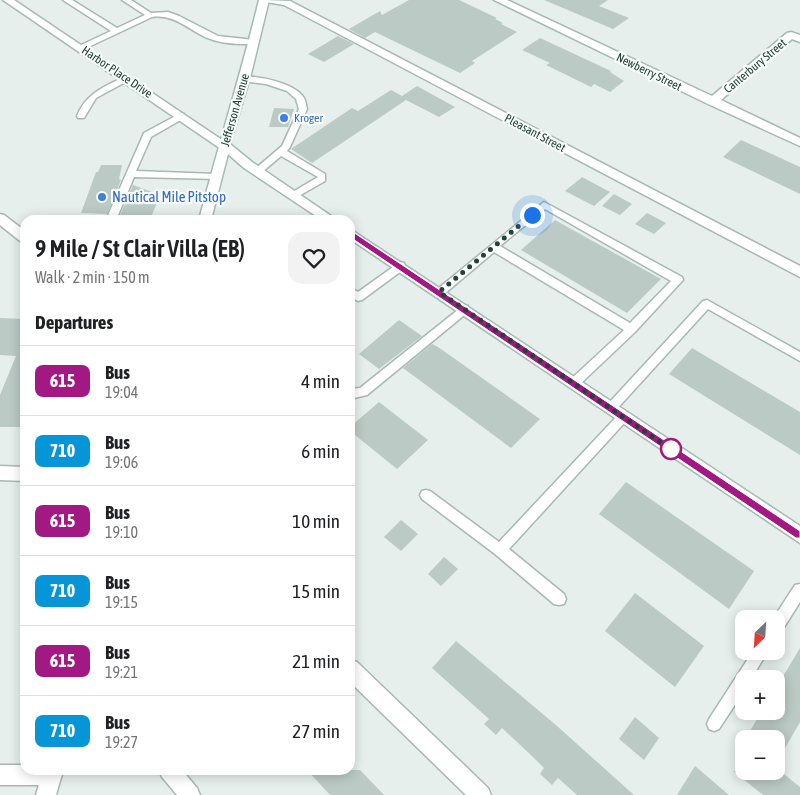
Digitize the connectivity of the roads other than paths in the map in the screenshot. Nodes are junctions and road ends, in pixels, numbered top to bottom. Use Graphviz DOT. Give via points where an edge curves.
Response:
graph roads {
  1 [pos="8,0"];
  2 [pos="67,0"];
  3 [pos="126,0"];
  4 [pos="264,0"];
  5 [pos="269,0"];
  6 [pos="499,0"];
  7 [pos="150,15"];
  8 [pos="116,31"];
  9 [pos="800,39"];
  10 [pos="254,42"];
  11 [pos="82,48"];
  12 [pos="127,79"];
  13 [pos="244,79"];
  14 [pos="712,102"];
  15 [pos="81,116"];
  16 [pos="181,116"];
  17 [pos="800,142"];
  18 [pos="225,146"];
  19 [pos="282,152"];
  20 [pos="258,171"];
  21 [pos="130,174"];
  22 [pos="216,178"];
  23 [pos="294,196"];
  24 [pos="114,215"];
  25 [pos="206,215"];
  26 [pos="323,215"];
  27 [pos="0,218"];
  28 [pos="20,234"];
  29 [pos="355,236"];
  30 [pos="494,247"];
  31 [pos="400,266"];
  32 [pos="800,272"];
  33 [pos="439,292"];
  34 [pos="355,295"];
  35 [pos="464,309"];
  36 [pos="631,329"];
  37 [pos="800,357"];
  38 [pos="574,383"];
  39 [pos="355,393"];
  40 [pos="617,412"];
  41 [pos="0,473"];
  42 [pos="20,474"];
  43 [pos="426,495"];
  44 [pos="800,535"];
  45 [pos="500,550"];
  46 [pos="800,590"];
  47 [pos="559,599"];
  48 [pos="785,613"];
  49 [pos="755,660"];
  50 [pos="355,674"];
  51 [pos="714,724"];
  52 [pos="20,774"];
  53 [pos="0,775"];
  54 [pos="51,775"];
  55 [pos="173,775"];
  56 [pos="46,795"];
  57 [pos="190,795"];
  58 [pos="481,795"];
  1 -- 11 [label="street, Harbor Place Drive"];
  2 -- 8 [label="lane"];
  3 -- 7 [label="lane"];
  4 -- 10 [label="street, Jefferson Avenue"];
  5 -- 32 [label="street, Pleasant Street" via="286,3"];
  6 -- 14 [label="street, Newberry Street"];
  7 -- 8 [label="lane"];
  7 -- 10 [label="lane" via="173,15 215,38"];
  8 -- 11 [label="lane"];
  9 -- 14 [label="street, Canterbury Street" via="791,35"];
  10 -- 13 [label="street, Jefferson Avenue"];
  11 -- 12 [label="street, Harbor Place Drive"];
  12 -- 15 [label="lane" via="90,97"];
  12 -- 16 [label="street, Harbor Place Drive"];
  13 -- 18 [label="street, Jefferson Avenue"];
  13 -- 19 [label="lane" via="280,85 300,98 303,109"];
  14 -- 17 [label="street, Newberry Street"];
  16 -- 18 [label="street, Harbor Place Drive"];
  16 -- 21 [label="lane" via="147,135"];
  18 -- 20 [label="street"];
  18 -- 22 [label="street, Jefferson Avenue"];
  19 -- 20 [label="lane"];
  19 -- 23 [label="lane" via="322,176 317,183"];
  20 -- 23 [label="street"];
  21 -- 22 [label="lane"];
  21 -- 24 [label="lane"];
  22 -- 25 [label="street, Jefferson Avenue"];
  23 -- 26 [label="street"];
  27 -- 28 [label="street"];
  29 -- 31 [label="street"];
  30 -- 33 [label="lane"];
  30 -- 36 [label="lane"];
  30 -- 36 [label="lane" via="544,205 678,280"];
  31 -- 33 [label="street"];
  31 -- 34 [label="lane" via="358,297"];
  33 -- 35 [label="street"];
  35 -- 38 [label="street"];
  35 -- 39 [label="lane" via="362,392"];
  36 -- 38 [label="lane"];
  37 -- 40 [label="lane" via="707,304"];
  38 -- 40 [label="street"];
  40 -- 44 [label="street"];
  40 -- 45 [label="lane"];
  41 -- 42 [label="street"];
  43 -- 45 [label="lane"];
  45 -- 47 [label="lane"];
  46 -- 48 [label="lane"];
  49 -- 51 [label="lane"];
  50 -- 58 [label="street"];
  52 -- 53 [label="street"];
  54 -- 56 [label="street"];
  55 -- 57 [label="street"];
}
